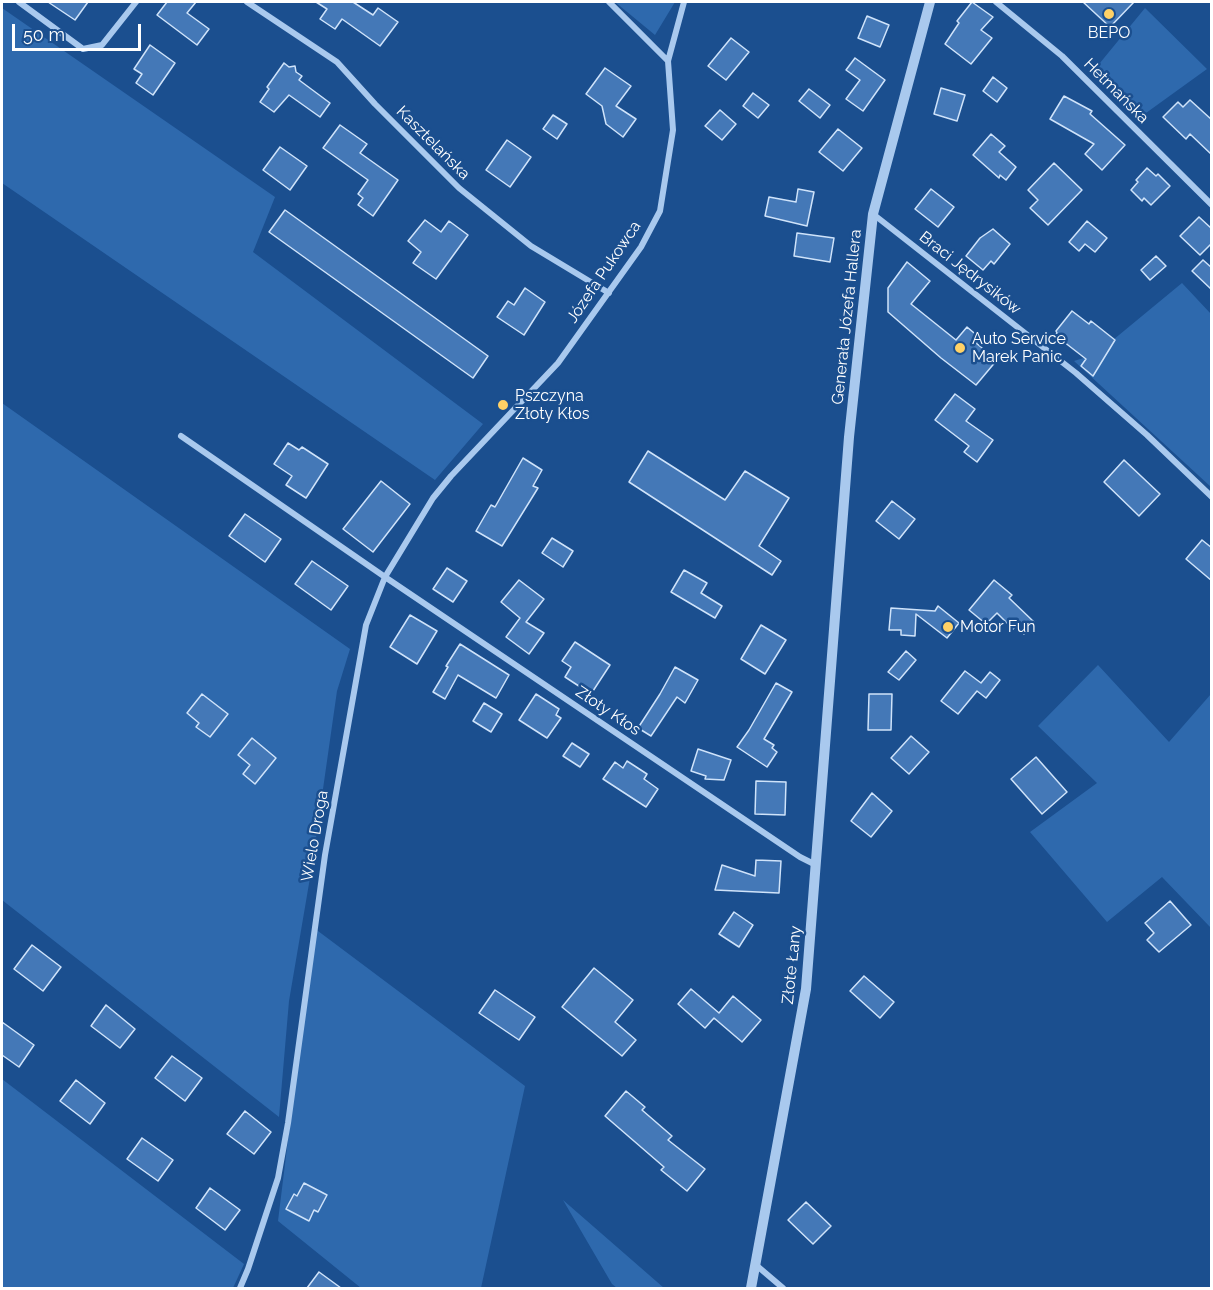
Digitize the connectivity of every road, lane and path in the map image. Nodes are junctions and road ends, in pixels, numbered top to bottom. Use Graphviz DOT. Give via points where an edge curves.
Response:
graph roads {
  1 [pos="19,2"];
  2 [pos="136,2"];
  3 [pos="247,2"];
  4 [pos="609,2"];
  5 [pos="684,2"];
  6 [pos="930,2"];
  7 [pos="996,2"];
  8 [pos="668,61"];
  9 [pos="1212,205"];
  10 [pos="873,214"];
  11 [pos="609,293"];
  12 [pos="499,424"];
  13 [pos="181,436"];
  14 [pos="1212,497"];
  15 [pos="385,577"];
  16 [pos="834,642"];
  17 [pos="817,865"];
  18 [pos="756,1265"];
  19 [pos="240,1288"];
  20 [pos="751,1288"];
  21 [pos="783,1288"];
  1 -- 2 [label="street" via="83,50 102,45"];
  3 -- 11 [label="street, Kasztelańska" via="337,62 459,188 522,239"];
  4 -- 8 [label="street"];
  5 -- 8 [label="street, Józefa Pukowca"];
  6 -- 10 [label="street, Generała Józefa Hallera"];
  7 -- 9 [label="street, Hetmańska" via="1062,56"];
  8 -- 11 [label="street, Józefa Pukowca" via="673,130 660,211"];
  10 -- 14 [label="street, Braci Jędrysików" via="1076,373"];
  10 -- 16 [label="street, Generała Józefa Hallera" via="849,437"];
  11 -- 12 [label="street, Józefa Pukowca" via="558,363"];
  12 -- 15 [label="street, Wielo Droga" via="434,498"];
  13 -- 15 [label="street, Złoty Kłos"];
  15 -- 17 [label="street, Złoty Kłos"];
  15 -- 19 [label="street, Wielo Droga" via="366,625 325,855 278,1178"];
  16 -- 17 [label="street, Złote Łany"];
  17 -- 18 [label="street, Złote Łany" via="806,989"];
  18 -- 20 [label="street, Złote Łany"];
  18 -- 21 [label="street"];
}
